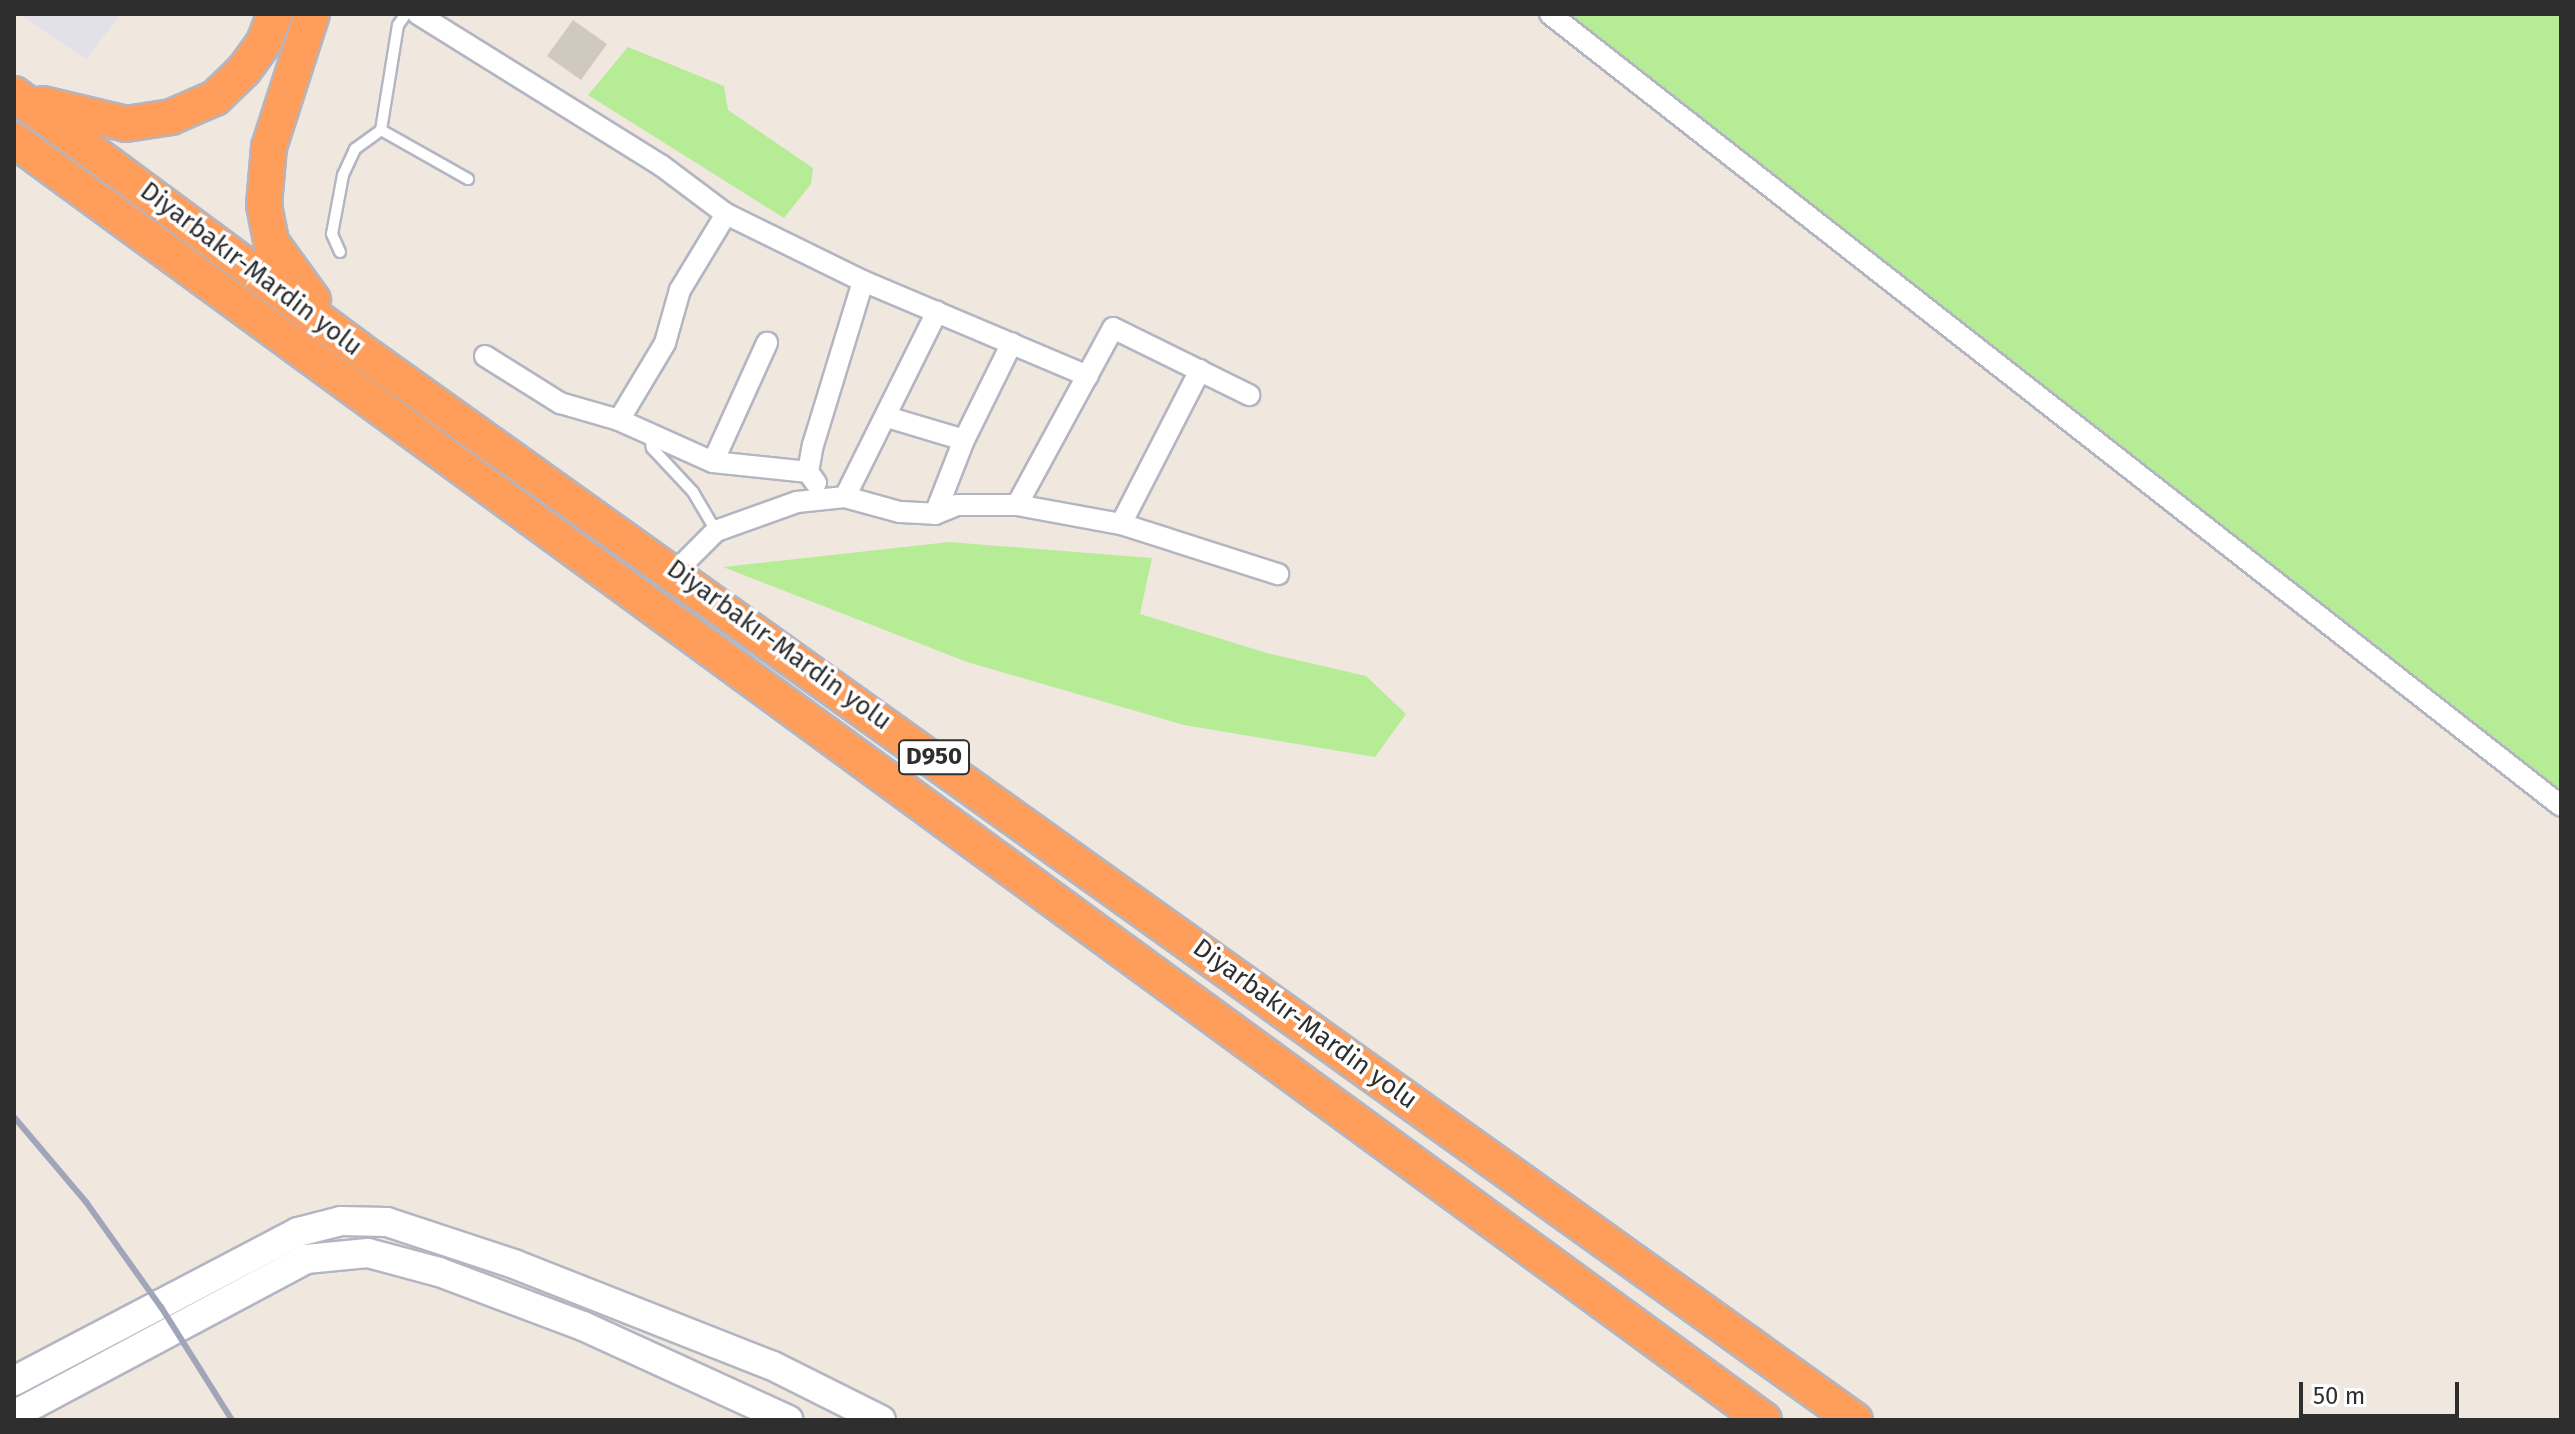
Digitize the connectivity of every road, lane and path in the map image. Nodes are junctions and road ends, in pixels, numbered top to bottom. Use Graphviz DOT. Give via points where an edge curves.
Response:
graph roads {
  1 [pos="275,14"];
  2 [pos="312,14"];
  3 [pos="406,14"];
  4 [pos="418,14"];
  5 [pos="1550,14"];
  6 [pos="14,94"];
  7 [pos="381,130"];
  8 [pos="14,140"];
  9 [pos="468,179"];
  10 [pos="726,214"];
  11 [pos="340,252"];
  12 [pos="863,281"];
  13 [pos="937,312"];
  14 [pos="767,343"];
  15 [pos="1012,343"];
  16 [pos="357,348"];
  17 [pos="485,356"];
  18 [pos="1200,370"];
  19 [pos="1088,376"];
  20 [pos="1249,395"];
  21 [pos="887,417"];
  22 [pos="619,420"];
  23 [pos="650,434"];
  24 [pos="964,440"];
  25 [pos="713,462"];
  26 [pos="808,472"];
  27 [pos="835,497"];
  28 [pos="1017,505"];
  29 [pos="935,514"];
  30 [pos="1121,524"];
  31 [pos="716,531"];
  32 [pos="676,571"];
  33 [pos="1278,574"];
  34 [pos="2561,806"];
  35 [pos="14,1381"];
  36 [pos="14,1415"];
  37 [pos="788,1420"];
  38 [pos="881,1420"];
  39 [pos="1764,1420"];
  40 [pos="1855,1420"];
  1 -- 6 [label="highway" via="244,70 215,98 171,117 126,124"];
  2 -- 16 [label="highway" via="269,147 264,205 271,242 301,288"];
  3 -- 7 [label="lane" via="398,25"];
  4 -- 10 [label="street" via="662,166"];
  5 -- 34 [label="street"];
  6 -- 16 [label="highway, Diyarbakır-Mardin yolu / D950"];
  7 -- 9 [label="lane"];
  7 -- 11 [label="lane" via="355,149 343,175 332,234"];
  8 -- 39 [label="highway, Diyarbakır-Mardin yolu / D950"];
  10 -- 12 [label="street"];
  10 -- 22 [label="street" via="680,290 665,343"];
  12 -- 13 [label="street"];
  12 -- 26 [label="street"];
  13 -- 15 [label="street"];
  13 -- 21 [label="street"];
  14 -- 25 [label="street"];
  15 -- 19 [label="street"];
  15 -- 24 [label="street"];
  16 -- 32 [label="highway, Diyarbakır-Mardin yolu / D950"];
  17 -- 22 [label="street" via="560,403"];
  18 -- 19 [label="street" via="1113,328"];
  18 -- 20 [label="street"];
  18 -- 30 [label="street"];
  19 -- 28 [label="street"];
  21 -- 24 [label="street"];
  21 -- 27 [label="street"];
  22 -- 23 [label="street"];
  23 -- 25 [label="street"];
  23 -- 31 [label="lane" via="652,448 693,492"];
  24 -- 29 [label="street"];
  25 -- 26 [label="street"];
  26 -- 27 [label="street"];
  27 -- 29 [label="street"];
  27 -- 31 [label="street" via="760,511"];
  28 -- 29 [label="street" via="967,504"];
  28 -- 30 [label="street"];
  30 -- 33 [label="street"];
  31 -- 32 [label="street"];
  32 -- 40 [label="highway, Diyarbakır-Mardin yolu / D950"];
  35 -- 38 [label="street" via="298,1232 341,1221 387,1222 514,1264 771,1365"];
  36 -- 37 [label="street" via="306,1259 368,1253 439,1272 583,1326"];
}
